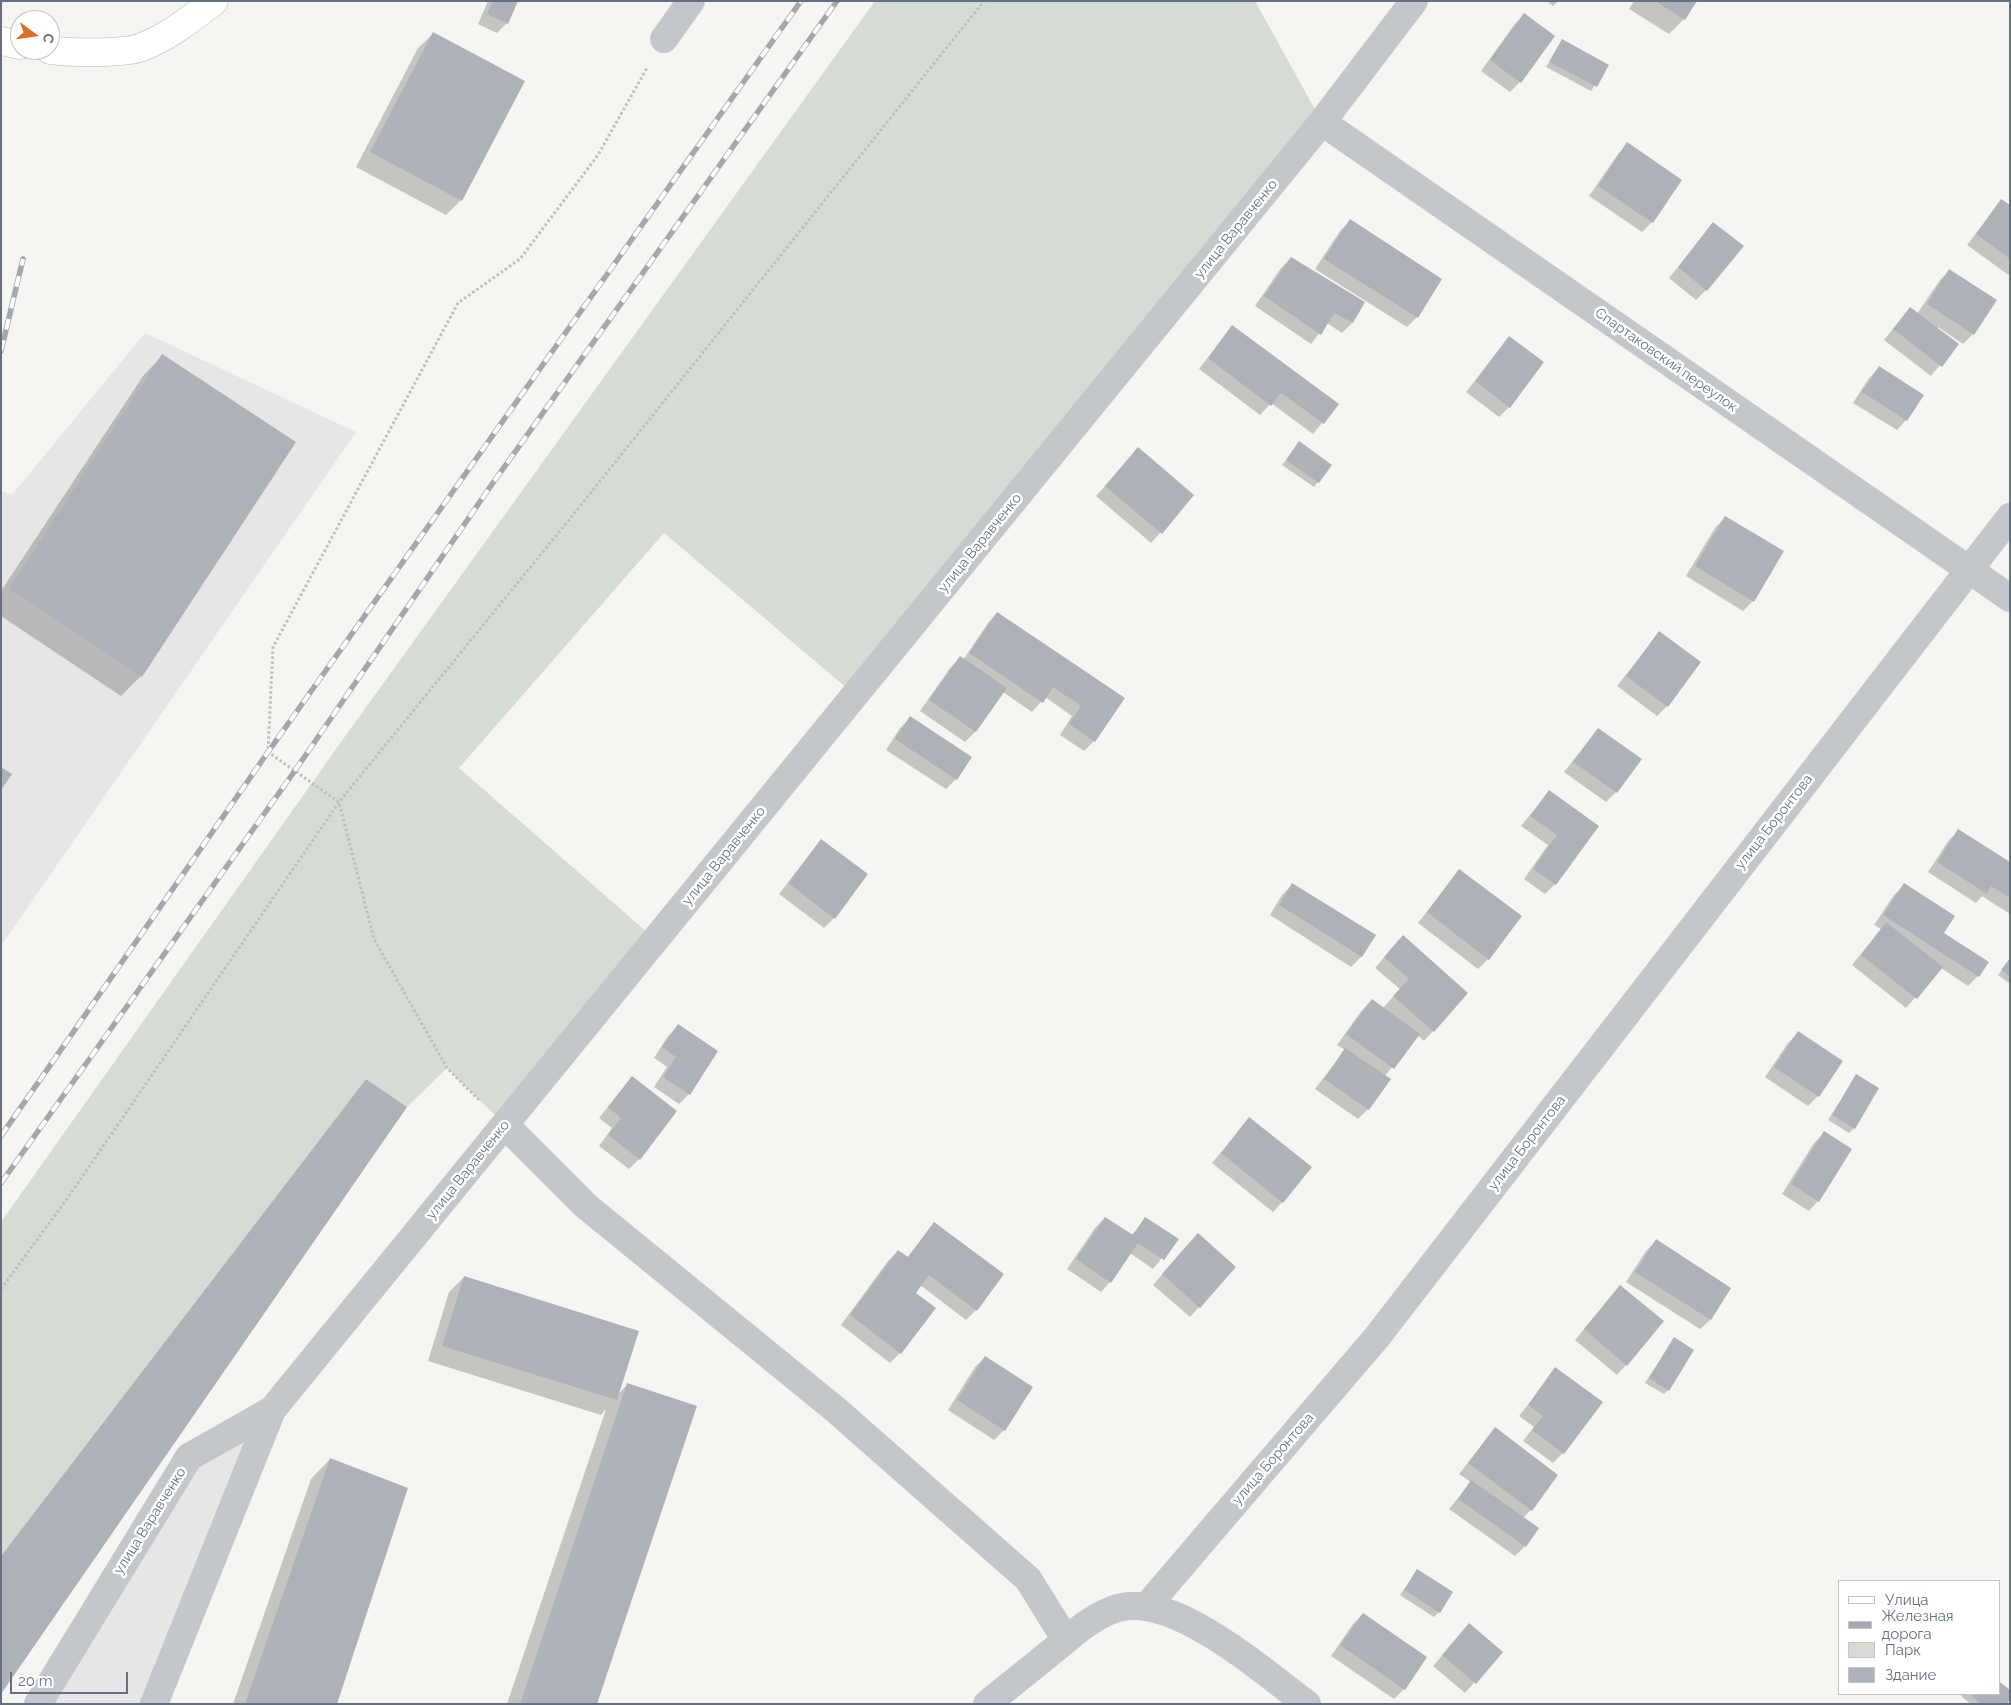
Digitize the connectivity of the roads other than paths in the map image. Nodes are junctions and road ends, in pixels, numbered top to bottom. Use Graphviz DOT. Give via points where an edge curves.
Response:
graph roads {
  1 [pos="214,1"];
  2 [pos="691,1"];
  3 [pos="1414,1"];
  4 [pos="664,39"];
  5 [pos="60,52"];
  6 [pos="1322,122"];
  7 [pos="2010,517"];
  8 [pos="1968,570"];
  9 [pos="2010,598"];
  10 [pos="505,1125"];
  11 [pos="272,1410"];
  12 [pos="1147,1606"];
  13 [pos="1066,1640"];
  14 [pos="38,1704"];
  15 [pos="154,1704"];
  16 [pos="987,1704"];
  17 [pos="1307,1704"];
  1 -- 5 [label="main road" via="189,21 141,48"];
  2 -- 4 [label="street"];
  3 -- 6 [label="street, улица Варавченко"];
  6 -- 8 [label="street, Спартаковский переулок"];
  6 -- 10 [label="street, улица Варавченко"];
  7 -- 8 [label="street, улица Боронтова"];
  8 -- 9 [label="street, Спартаковский переулок"];
  8 -- 12 [label="street, улица Боронтова" via="1377,1337"];
  10 -- 11 [label="street, улица Варавченко"];
  10 -- 13 [label="street" via="586,1206 836,1410 1028,1579"];
  11 -- 14 [label="street, улица Варавченко" via="189,1457"];
  11 -- 15 [label="street"];
  12 -- 13 [label="street" via="1130,1605 1111,1610"];
  12 -- 17 [label="street" via="1178,1616 1207,1632"];
  13 -- 16 [label="street"];
}
